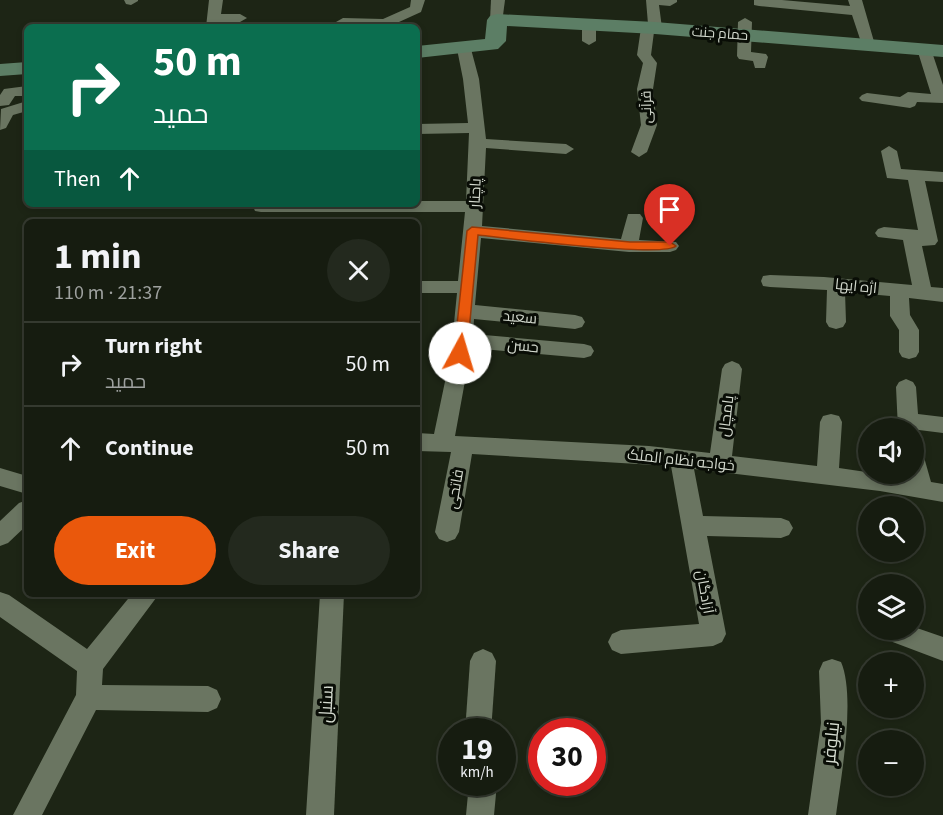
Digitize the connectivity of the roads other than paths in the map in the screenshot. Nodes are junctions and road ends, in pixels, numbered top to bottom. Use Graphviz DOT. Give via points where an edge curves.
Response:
graph roads {
  1 [pos="216,0"];
  2 [pos="418,0"];
  3 [pos="670,0"];
  4 [pos="759,2"];
  5 [pos="857,5"];
  6 [pos="497,10"];
  7 [pos="240,18"];
  8 [pos="213,22"];
  9 [pos="343,22"];
  10 [pos="368,24"];
  11 [pos="383,24"];
  12 [pos="652,28"];
  13 [pos="744,28"];
  14 [pos="868,45"];
  15 [pos="464,49"];
  16 [pos="933,50"];
  17 [pos="420,51"];
  18 [pos="760,65"];
  19 [pos="24,69"];
  20 [pos="0,70"];
  21 [pos="24,91"];
  22 [pos="867,98"];
  23 [pos="4,102"];
  24 [pos="24,107"];
  25 [pos="0,125"];
  26 [pos="420,129"];
  27 [pos="477,136"];
  28 [pos="566,149"];
  29 [pos="889,151"];
  30 [pos="639,152"];
  31 [pos="915,175"];
  32 [pos="943,177"];
  33 [pos="420,206"];
  34 [pos="474,206"];
  35 [pos="634,218"];
  36 [pos="472,231"];
  37 [pos="884,233"];
  38 [pos="927,237"];
  39 [pos="630,246"];
  40 [pos="670,246"];
  41 [pos="770,281"];
  42 [pos="836,284"];
  43 [pos="420,287"];
  44 [pos="468,287"];
  45 [pos="898,291"];
  46 [pos="923,293"];
  47 [pos="943,295"];
  48 [pos="465,311"];
  49 [pos="575,322"];
  50 [pos="836,322"];
  51 [pos="462,340"];
  52 [pos="584,351"];
  53 [pos="909,352"];
  54 [pos="732,369"];
  55 [pos="906,387"];
  56 [pos="908,418"];
  57 [pos="831,422"];
  58 [pos="924,425"];
  59 [pos="943,425"];
  60 [pos="420,442"];
  61 [pos="453,445"];
  62 [pos="681,459"];
  63 [pos="720,464"];
  64 [pos="826,476"];
  65 [pos="0,477"];
  66 [pos="24,484"];
  67 [pos="920,484"];
  68 [pos="921,489"];
  69 [pos="943,494"];
  70 [pos="24,513"];
  71 [pos="693,526"];
  72 [pos="781,528"];
  73 [pos="447,532"];
  74 [pos="0,537"];
  75 [pos="145,597"];
  76 [pos="332,597"];
  77 [pos="0,603"];
  78 [pos="918,640"];
  79 [pos="621,642"];
  80 [pos="943,649"];
  81 [pos="483,661"];
  82 [pos="90,665"];
  83 [pos="832,671"];
  84 [pos="89,697"];
  85 [pos="208,699"];
  86 [pos="479,718"];
  87 [pos="482,796"];
  88 [pos="27,815"];
  89 [pos="320,815"];
  90 [pos="480,815"];
  91 [pos="822,815"];
  1 -- 8 [label="street"];
  2 -- 11 [label="street" via="416,9"];
  3 -- 12 [label="street, قرآنی" via="652,1"];
  4 -- 5 [label="street"];
  5 -- 14 [label="street"];
  6 -- 12 [label="street, حمام جنت" via="589,33"];
  6 -- 15 [label="street" via="496,41"];
  7 -- 8 [label="street"];
  9 -- 10 [label="street"];
  12 -- 13 [label="street, حمام جنت"];
  12 -- 30 [label="street, قرآنی" via="644,56 650,63 645,89 648,125"];
  13 -- 14 [label="street, حمام جنت"];
  13 -- 18 [label="street" via="744,56 761,57"];
  14 -- 16 [label="street, حمام جنت"];
  15 -- 17 [label="street"];
  15 -- 27 [label="street, پاچنار"];
  16 -- 22 [label="street" via="940,99 908,97 910,103"];
  19 -- 20 [label="street"];
  21 -- 23 [label="street" via="9,92"];
  24 -- 25 [label="street" via="7,112"];
  26 -- 27 [label="street"];
  27 -- 28 [label="street"];
  27 -- 34 [label="street, پاچنار"];
  29 -- 31 [label="street" via="893,174"];
  31 -- 32 [label="street"];
  31 -- 38 [label="street"];
  33 -- 34 [label="street"];
  34 -- 36 [label="street, پاچنار"];
  35 -- 39 [label="street"];
  36 -- 39 [label="street"];
  36 -- 44 [label="street, پاچنار"];
  37 -- 38 [label="street"];
  38 -- 46 [label="street" via="928,241 912,240"];
  39 -- 40 [label="street"];
  41 -- 42 [label="street, اژه ایها"];
  42 -- 45 [label="street, اژه ایها"];
  42 -- 50 [label="street"];
  43 -- 44 [label="street"];
  44 -- 48 [label="street, پاچنار"];
  45 -- 46 [label="street, اژه ایها"];
  45 -- 53 [label="street" via="900,316 909,330"];
  46 -- 47 [label="street, اژه ایها"];
  48 -- 49 [label="street, سعید"];
  48 -- 51 [label="street, پاچنار"];
  51 -- 52 [label="street, حسن"];
  51 -- 61 [label="street, پاچنار"];
  54 -- 63 [label="street, پامچال"];
  55 -- 56 [label="street"];
  57 -- 64 [label="street"];
  58 -- 59 [label="street"];
  60 -- 61 [label="street, خواجه نظام الملک"];
  61 -- 62 [label="street, خواجه نظام الملک"];
  61 -- 73 [label="street, فاتحی"];
  62 -- 63 [label="street, خواجه نظام الملک"];
  62 -- 71 [label="street, آزادگان"];
  63 -- 64 [label="street, خواجه نظام الملک"];
  64 -- 68 [label="street, خواجه نظام الملک"];
  65 -- 66 [label="street"];
  67 -- 68 [label="street"];
  68 -- 69 [label="street, خواجه نظام الملک"];
  70 -- 74 [label="street"];
  71 -- 72 [label="street"];
  71 -- 79 [label="street, آزادگان" via="712,634"];
  75 -- 82 [label="street"];
  76 -- 89 [label="street, سنبل"];
  77 -- 82 [label="street"];
  78 -- 80 [label="street"];
  81 -- 86 [label="street"];
  82 -- 84 [label="street"];
  83 -- 91 [label="street, نیلوفر" via="834,723"];
  84 -- 85 [label="street"];
  84 -- 88 [label="street"];
  87 -- 90 [label="street"];
}
